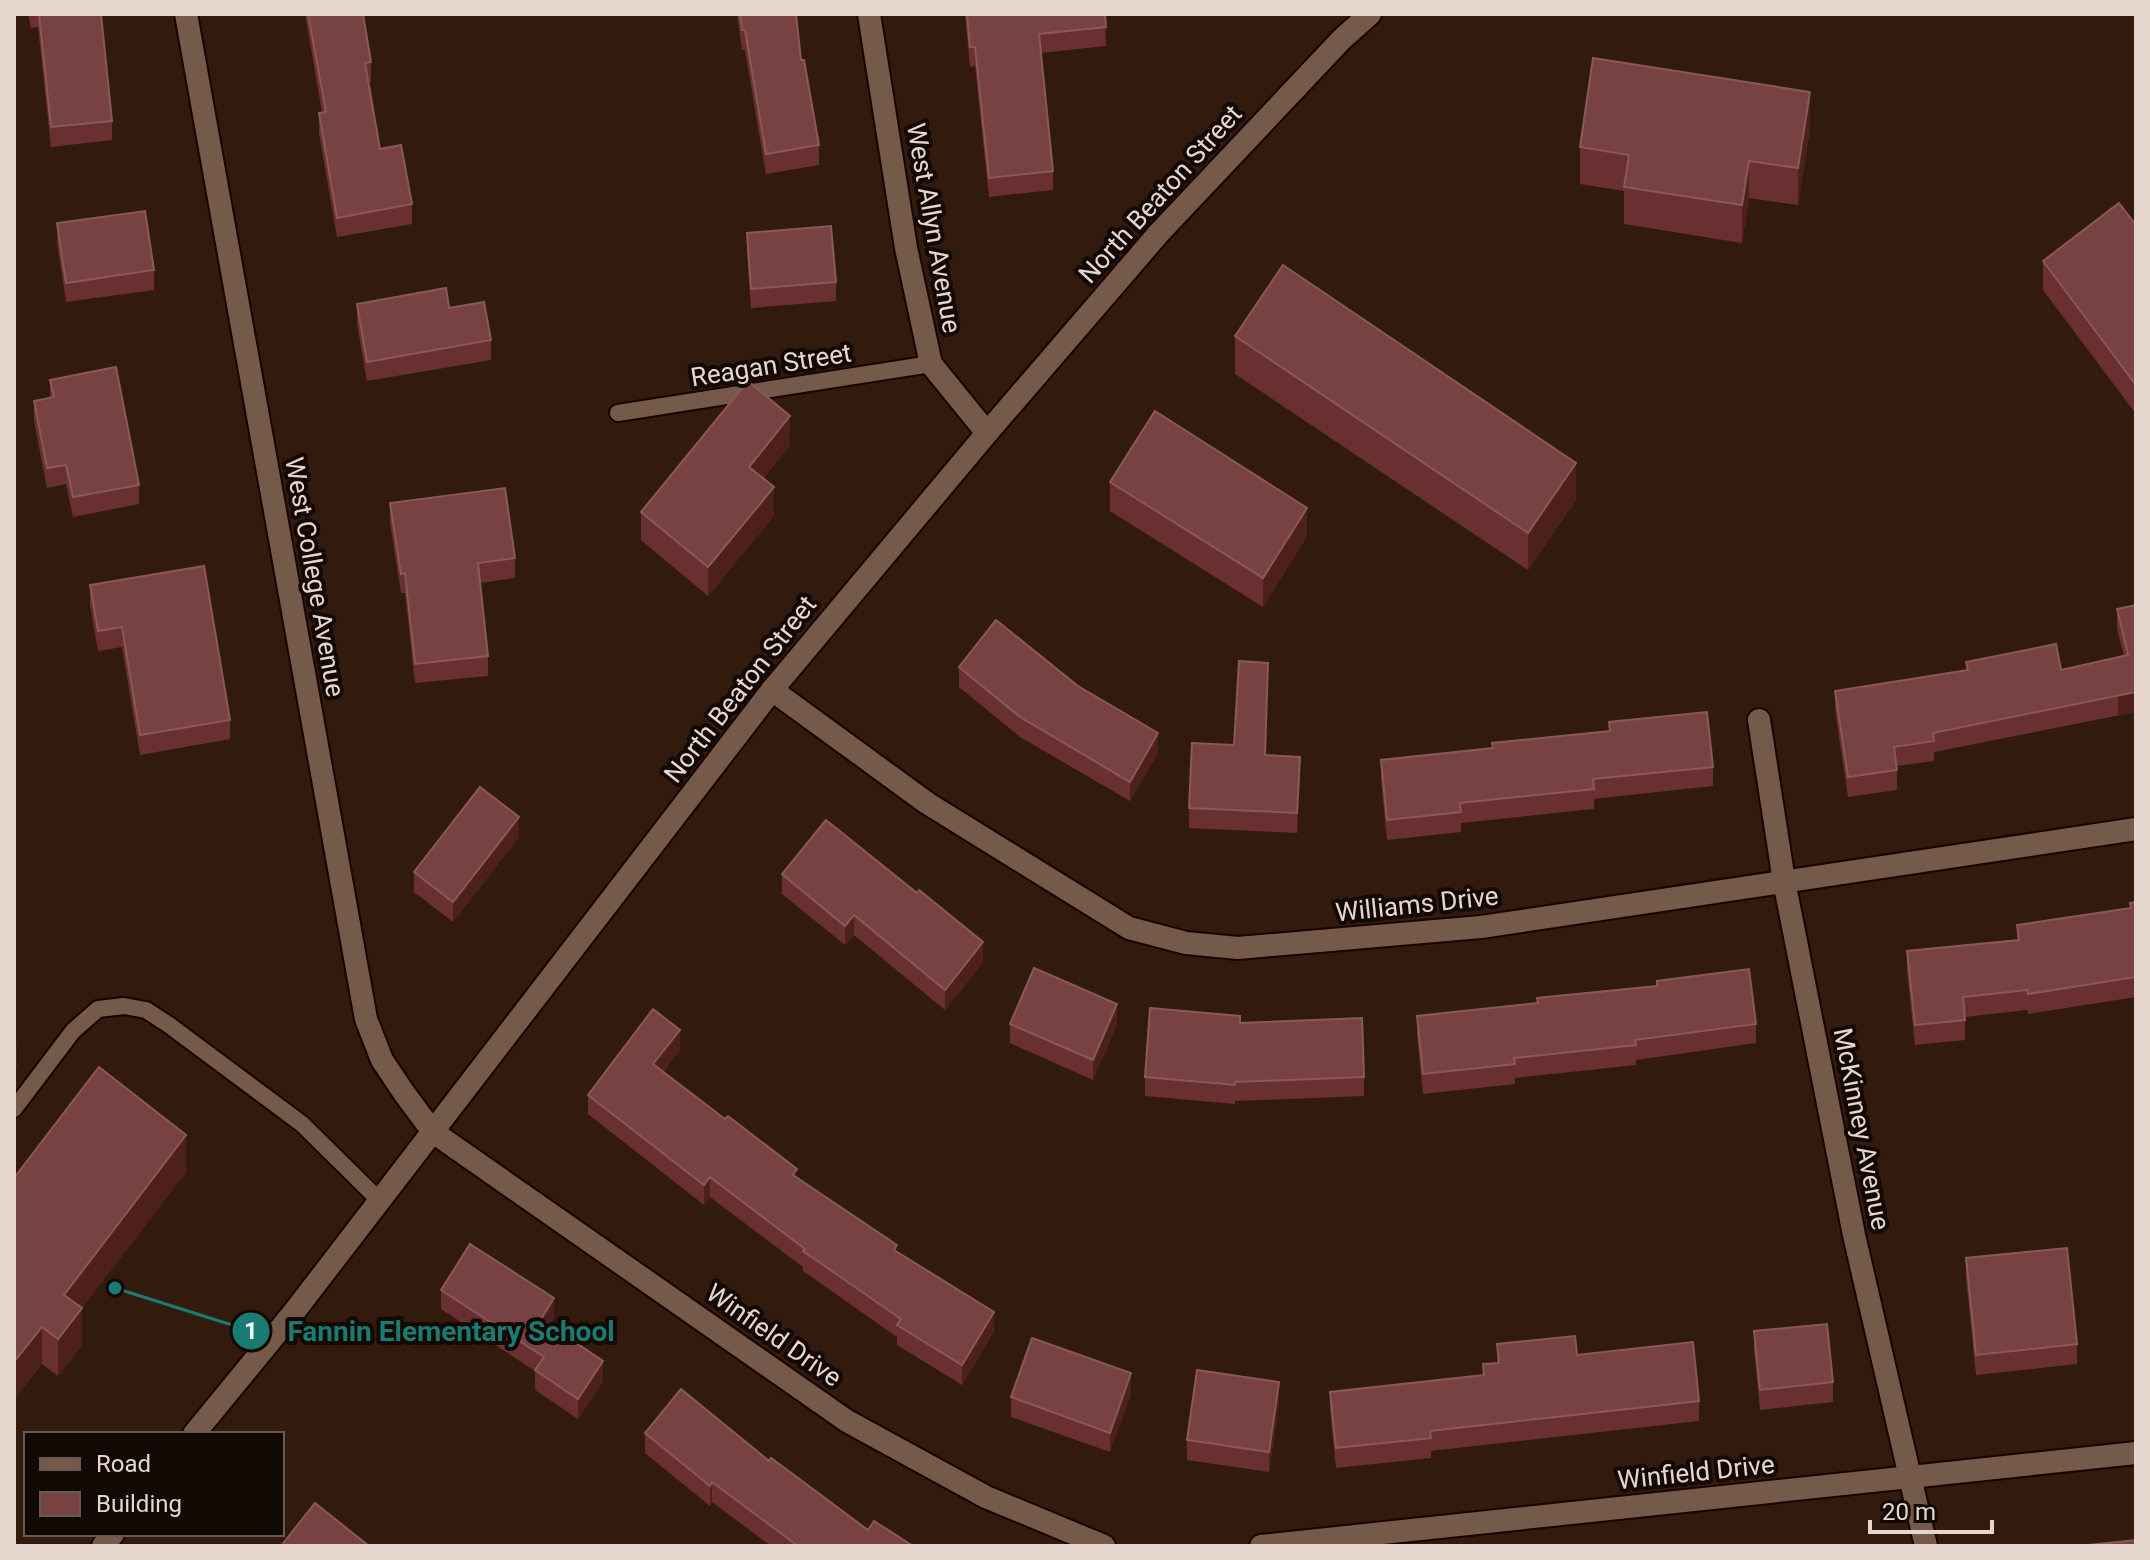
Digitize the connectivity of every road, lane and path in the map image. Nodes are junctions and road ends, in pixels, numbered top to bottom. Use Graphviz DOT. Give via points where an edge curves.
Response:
graph roads {
  1 [pos="186,14"];
  2 [pos="869,14"];
  3 [pos="1370,14"];
  4 [pos="931,364"];
  5 [pos="618,413"];
  6 [pos="987,433"];
  7 [pos="772,690"];
  8 [pos="1759,720"];
  9 [pos="2136,829"];
  10 [pos="1784,881"];
  11 [pos="14,1109"];
  12 [pos="433,1132"];
  13 [pos="380,1201"];
  14 [pos="196,1432"];
  15 [pos="2136,1453"];
  16 [pos="1910,1477"];
  17 [pos="1104,1546"];
  18 [pos="1261,1546"];
  19 [pos="1926,1546"];
  1 -- 12 [label="street, West College Avenue" via="366,1019 382,1060"];
  2 -- 4 [label="street, West Allyn Avenue" via="906,248"];
  3 -- 6 [label="street, North Beaton Street" via="1159,233"];
  4 -- 5 [label="lane, Reagan Street"];
  4 -- 6 [label="street, West Allyn Avenue"];
  6 -- 7 [label="street, North Beaton Street"];
  7 -- 10 [label="street, Williams Drive" via="927,803 1115,920 1186,943 1238,948 1481,927"];
  7 -- 12 [label="street, North Beaton Street"];
  8 -- 10 [label="street, McKinney Avenue"];
  9 -- 10 [label="street, Williams Drive"];
  10 -- 16 [label="street, McKinney Avenue" via="1854,1235"];
  11 -- 13 [label="lane" via="73,1031 98,1009 146,1010 302,1124"];
  12 -- 13 [label="street, North Beaton Street"];
  12 -- 17 [label="street, Winfield Drive" via="847,1421 986,1497"];
  13 -- 14 [label="street, North Beaton Street"];
  15 -- 16 [label="street, Winfield Drive"];
  16 -- 18 [label="street, Winfield Drive"];
  16 -- 19 [label="street, McKinney Avenue"];
}
